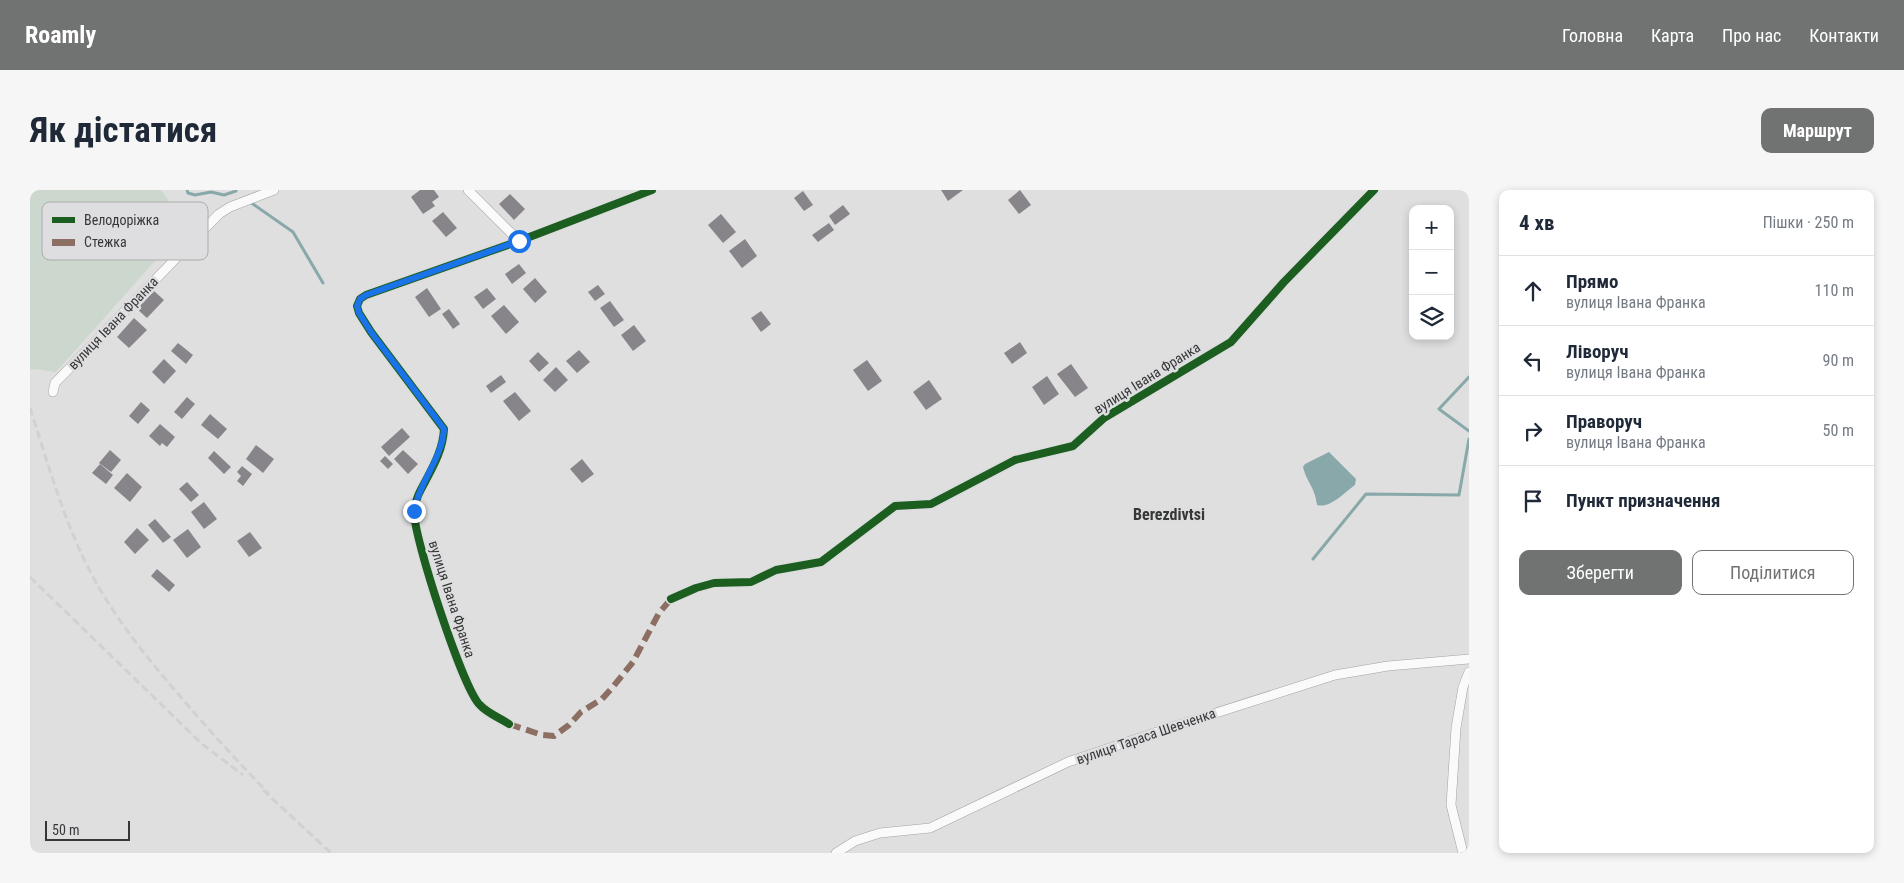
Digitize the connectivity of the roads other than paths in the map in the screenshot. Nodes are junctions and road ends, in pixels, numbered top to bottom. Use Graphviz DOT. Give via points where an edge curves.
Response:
graph roads {
  1 [pos="274,190"];
  2 [pos="468,190"];
  3 [pos="652,190"];
  4 [pos="1374,190"];
  5 [pos="208,225"];
  6 [pos="519,241"];
  7 [pos="174,260"];
  8 [pos="53,392"];
  9 [pos="671,599"];
  10 [pos="1469,660"];
  11 [pos="1469,672"];
  12 [pos="509,724"];
  13 [pos="836,853"];
  14 [pos="1462,853"];
  1 -- 5 [label="street, вулиця Івана Франка" via="230,207"];
  2 -- 6 [label="street"];
  3 -- 6 [label="street, вулиця Івана Франка"];
  4 -- 9 [label="street, вулиця Івана Франка" via="1284,282 1231,342 1104,418 1073,446 1015,460 931,504 895,506 821,562 776,570 751,582 714,583"];
  6 -- 12 [label="street, вулиця Івана Франка" via="366,295 357,306 371,332 444,429 438,456 416,500 417,528 449,638 471,693 480,706"];
  7 -- 8 [label="street, вулиця Івана Франка" via="55,383"];
  10 -- 13 [label="street, вулиця Тараса Шевченка" via="1388,666 1335,675 1068,762 930,828 880,833 855,841"];
  11 -- 14 [label="street" via="1456,728 1451,805"];
}
